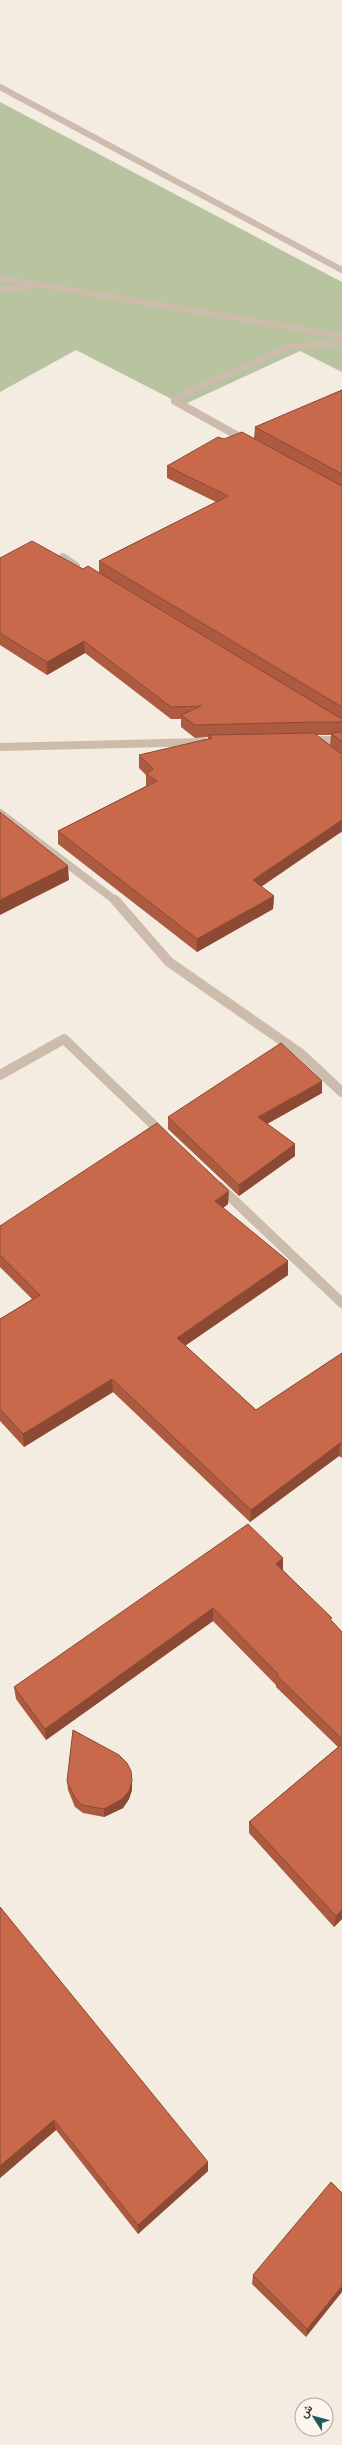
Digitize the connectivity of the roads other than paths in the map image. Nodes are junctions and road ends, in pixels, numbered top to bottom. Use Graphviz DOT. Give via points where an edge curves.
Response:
graph roads {
  1 [pos="0,87"];
  2 [pos="342,270"];
  3 [pos="0,278"];
  4 [pos="43,285"];
  5 [pos="0,290"];
  6 [pos="342,336"];
  7 [pos="342,343"];
  8 [pos="252,443"];
  9 [pos="63,557"];
  10 [pos="83,570"];
  11 [pos="314,740"];
  12 [pos="342,740"];
  13 [pos="298,741"];
  14 [pos="211,742"];
  15 [pos="0,747"];
  16 [pos="325,749"];
  17 [pos="0,813"];
  18 [pos="0,1074"];
  19 [pos="342,1092"];
  20 [pos="168,1138"];
  21 [pos="215,1182"];
  22 [pos="342,1303"];
  1 -- 2 [label="street"];
  3 -- 4 [label="street"];
  4 -- 5 [label="street"];
  4 -- 6 [label="street"];
  7 -- 8 [label="street" via="290,346 196,386 176,401"];
  9 -- 10 [label="street"];
  11 -- 12 [label="street"];
  11 -- 13 [label="street"];
  11 -- 16 [label="street"];
  14 -- 15 [label="street"];
  17 -- 19 [label="street" via="110,895 168,962 300,1053"];
  18 -- 20 [label="street" via="64,1039"];
  21 -- 22 [label="street"];
}
